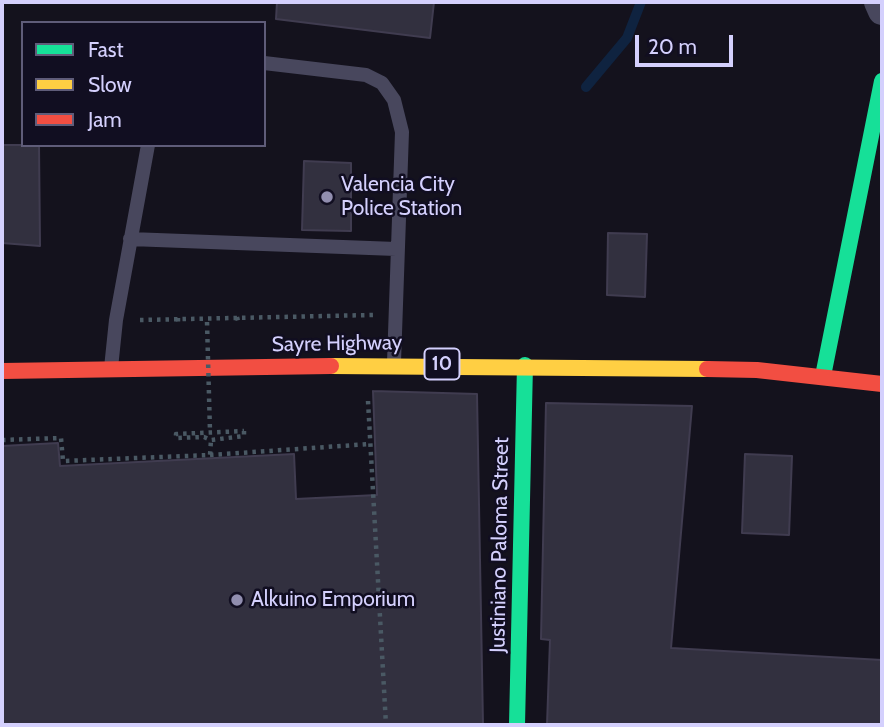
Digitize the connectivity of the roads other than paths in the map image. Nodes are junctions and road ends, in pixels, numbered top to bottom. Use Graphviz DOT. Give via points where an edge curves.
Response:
graph roads {
  1 [pos="878,2"];
  2 [pos="882,11"];
  3 [pos="266,63"];
  4 [pos="882,81"];
  5 [pos="148,147"];
  6 [pos="130,239"];
  7 [pos="396,249"];
  8 [pos="394,364"];
  9 [pos="525,365"];
  10 [pos="111,370"];
  11 [pos="2,371"];
  12 [pos="823,376"];
  13 [pos="882,384"];
  14 [pos="517,725"];
  1 -- 2 [label="street"];
  3 -- 7 [label="lane" via="366,75 382,83 394,100 402,132"];
  4 -- 12 [label="main road"];
  5 -- 6 [label="lane"];
  6 -- 7 [label="lane"];
  6 -- 10 [label="lane"];
  7 -- 8 [label="lane"];
  8 -- 9 [label="main road, Sayre Highway / 10"];
  8 -- 10 [label="main road, Sayre Highway / 10"];
  9 -- 12 [label="main road, Sayre Highway / 10" via="744,369"];
  9 -- 14 [label="main road, Justiniano Paloma Street"];
  10 -- 11 [label="main road, Sayre Highway / 10"];
  12 -- 13 [label="main road, Sayre Highway / 10"];
}
